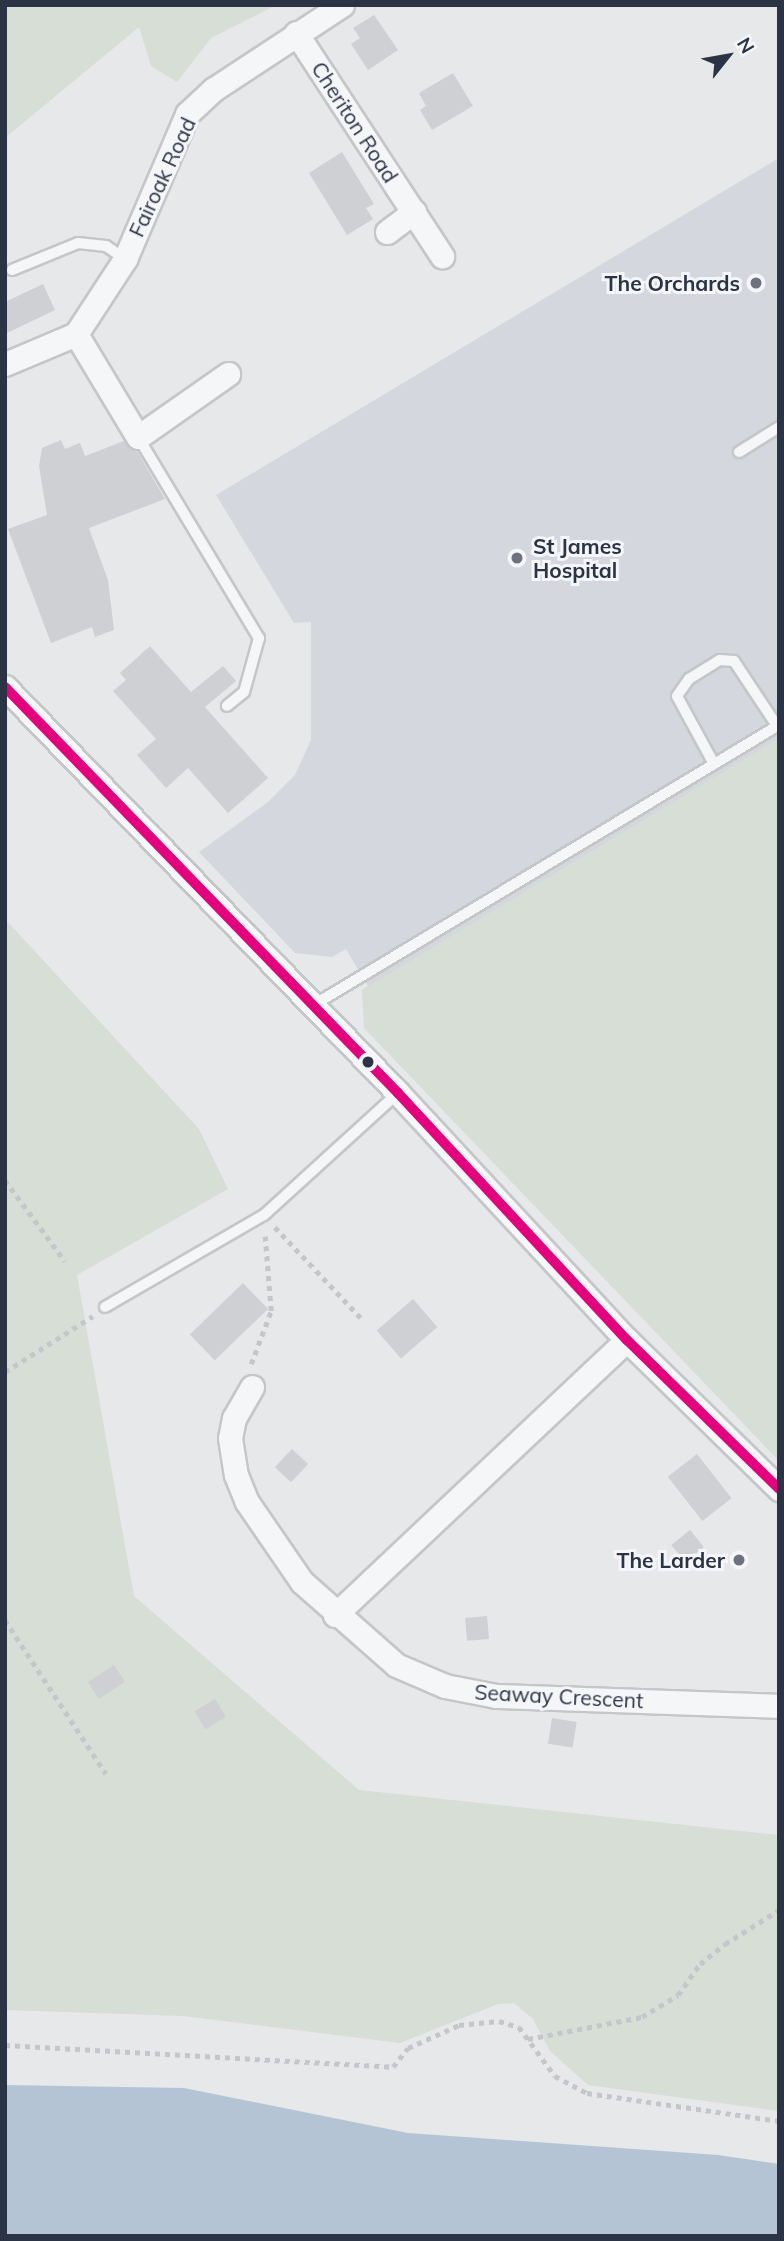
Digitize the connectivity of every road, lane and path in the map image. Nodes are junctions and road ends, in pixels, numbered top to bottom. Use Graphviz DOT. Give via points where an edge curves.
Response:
graph roads {
  1 [pos="342,5"];
  2 [pos="296,33"];
  3 [pos="414,212"];
  4 [pos="387,232"];
  5 [pos="442,256"];
  6 [pos="125,258"];
  7 [pos="12,270"];
  8 [pos="76,334"];
  9 [pos="5,364"];
  10 [pos="228,374"];
  11 [pos="779,427"];
  12 [pos="138,437"];
  13 [pos="739,452"];
  14 [pos="5,687"];
  15 [pos="227,706"];
  16 [pos="778,726"];
  17 [pos="714,764"];
  18 [pos="312,1006"];
  19 [pos="398,1093"];
  20 [pos="5,1180"];
  21 [pos="264,1214"];
  22 [pos="65,1261"];
  23 [pos="105,1307"];
  24 [pos="361,1318"];
  25 [pos="627,1340"];
  26 [pos="5,1372"];
  27 [pos="252,1387"];
  28 [pos="779,1489"];
  29 [pos="335,1615"];
  30 [pos="5,1620"];
  31 [pos="779,1706"];
  32 [pos="106,1774"];
  33 [pos="779,1910"];
  34 [pos="528,2039"];
  35 [pos="5,2045"];
  36 [pos="779,2121"];
  1 -- 2 [label="street, Fairoak Road"];
  2 -- 3 [label="street, Cheriton Road"];
  2 -- 6 [label="street, Fairoak Road" via="214,89 187,114"];
  3 -- 4 [label="street"];
  3 -- 5 [label="street, Cheriton Road"];
  6 -- 7 [label="lane" via="106,246 78,243"];
  6 -- 8 [label="street, Fairoak Road"];
  8 -- 9 [label="street"];
  8 -- 12 [label="street"];
  10 -- 12 [label="street"];
  11 -- 13 [label="lane"];
  12 -- 15 [label="lane" via="259,638 244,692"];
  14 -- 18 [label="street"];
  16 -- 17 [label="lane"];
  16 -- 17 [label="lane" via="734,660 720,660 689,679 677,696"];
  17 -- 18 [label="lane"];
  18 -- 19 [label="street"];
  19 -- 21 [label="lane"];
  19 -- 25 [label="street"];
  20 -- 22 [label="path"];
  21 -- 23 [label="lane"];
  21 -- 24 [label="path"];
  21 -- 27 [label="path" via="271,1311 251,1364"];
  23 -- 26 [label="path"];
  25 -- 28 [label="street"];
  25 -- 29 [label="street"];
  27 -- 29 [label="street, Seaway Crescent" via="231,1428 239,1482 280,1555"];
  29 -- 31 [label="street, Seaway Crescent" via="396,1665 464,1691"];
  30 -- 32 [label="path"];
  33 -- 34 [label="path" via="725,1944 700,1964 678,1995 642,2017"];
  34 -- 35 [label="path" via="519,2027 481,2021 408,2048 393,2067"];
  34 -- 36 [label="path" via="555,2076 587,2094"];
}
